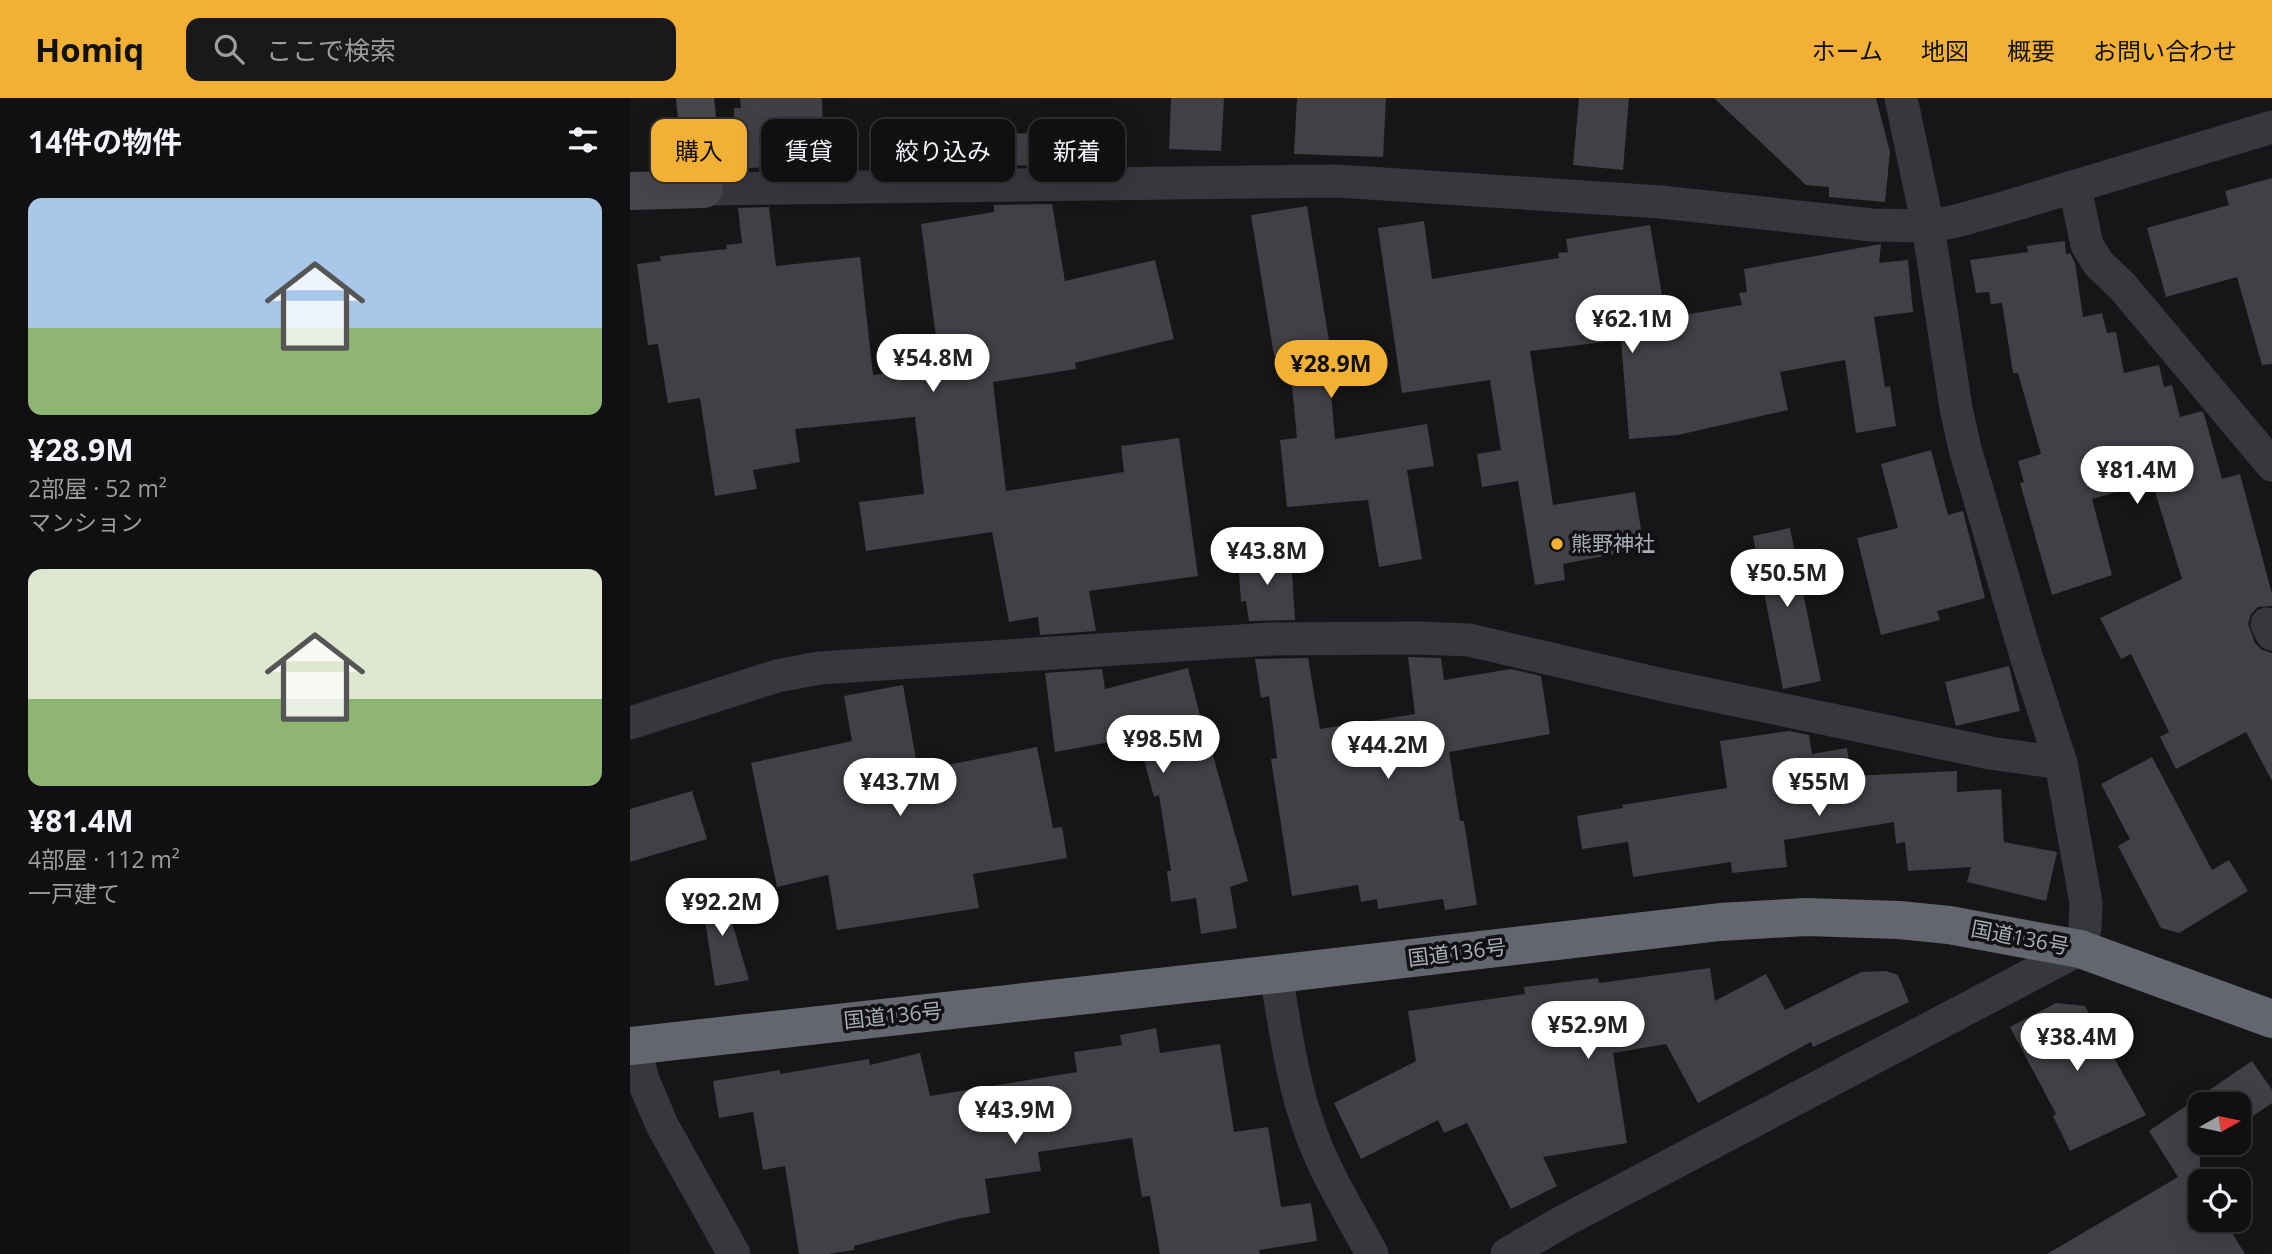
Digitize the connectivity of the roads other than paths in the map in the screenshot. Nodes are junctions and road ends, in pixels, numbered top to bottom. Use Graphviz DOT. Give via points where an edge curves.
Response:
graph roads {
  1 [pos="695,98"];
  2 [pos="1901,98"];
  3 [pos="2272,127"];
  4 [pos="2075,188"];
  5 [pos="704,189"];
  6 [pos="630,191"];
  7 [pos="1928,226"];
  8 [pos="2272,465"];
  9 [pos="630,723"];
  10 [pos="2061,764"];
  11 [pos="2080,949"];
  12 [pos="1276,974"];
  13 [pos="2272,1019"];
  14 [pos="632,1045"];
  15 [pos="734,1254"];
  16 [pos="1372,1254"];
  17 [pos="1507,1254"];
  1 -- 5 [label="main road"];
  2 -- 7 [label="street"];
  3 -- 4 [label="street"];
  4 -- 7 [label="street"];
  4 -- 8 [label="street" via="2087,245 2098,263"];
  5 -- 6 [label="main road"];
  5 -- 7 [label="street" via="1337,181 1530,192 1872,225"];
  7 -- 10 [label="street" via="1965,449"];
  9 -- 10 [label="street" via="777,676 819,668 1271,639 1418,638 1469,640 1663,685"];
  10 -- 11 [label="street" via="2086,904"];
  11 -- 12 [label="highway, 国道136号" via="1949,925 1806,917 1720,922"];
  11 -- 13 [label="highway, 国道136号"];
  11 -- 17 [label="street"];
  12 -- 14 [label="highway, 国道136号"];
  12 -- 16 [label="street" via="1289,1051 1310,1131"];
  14 -- 15 [label="street" via="662,1125"];
}
